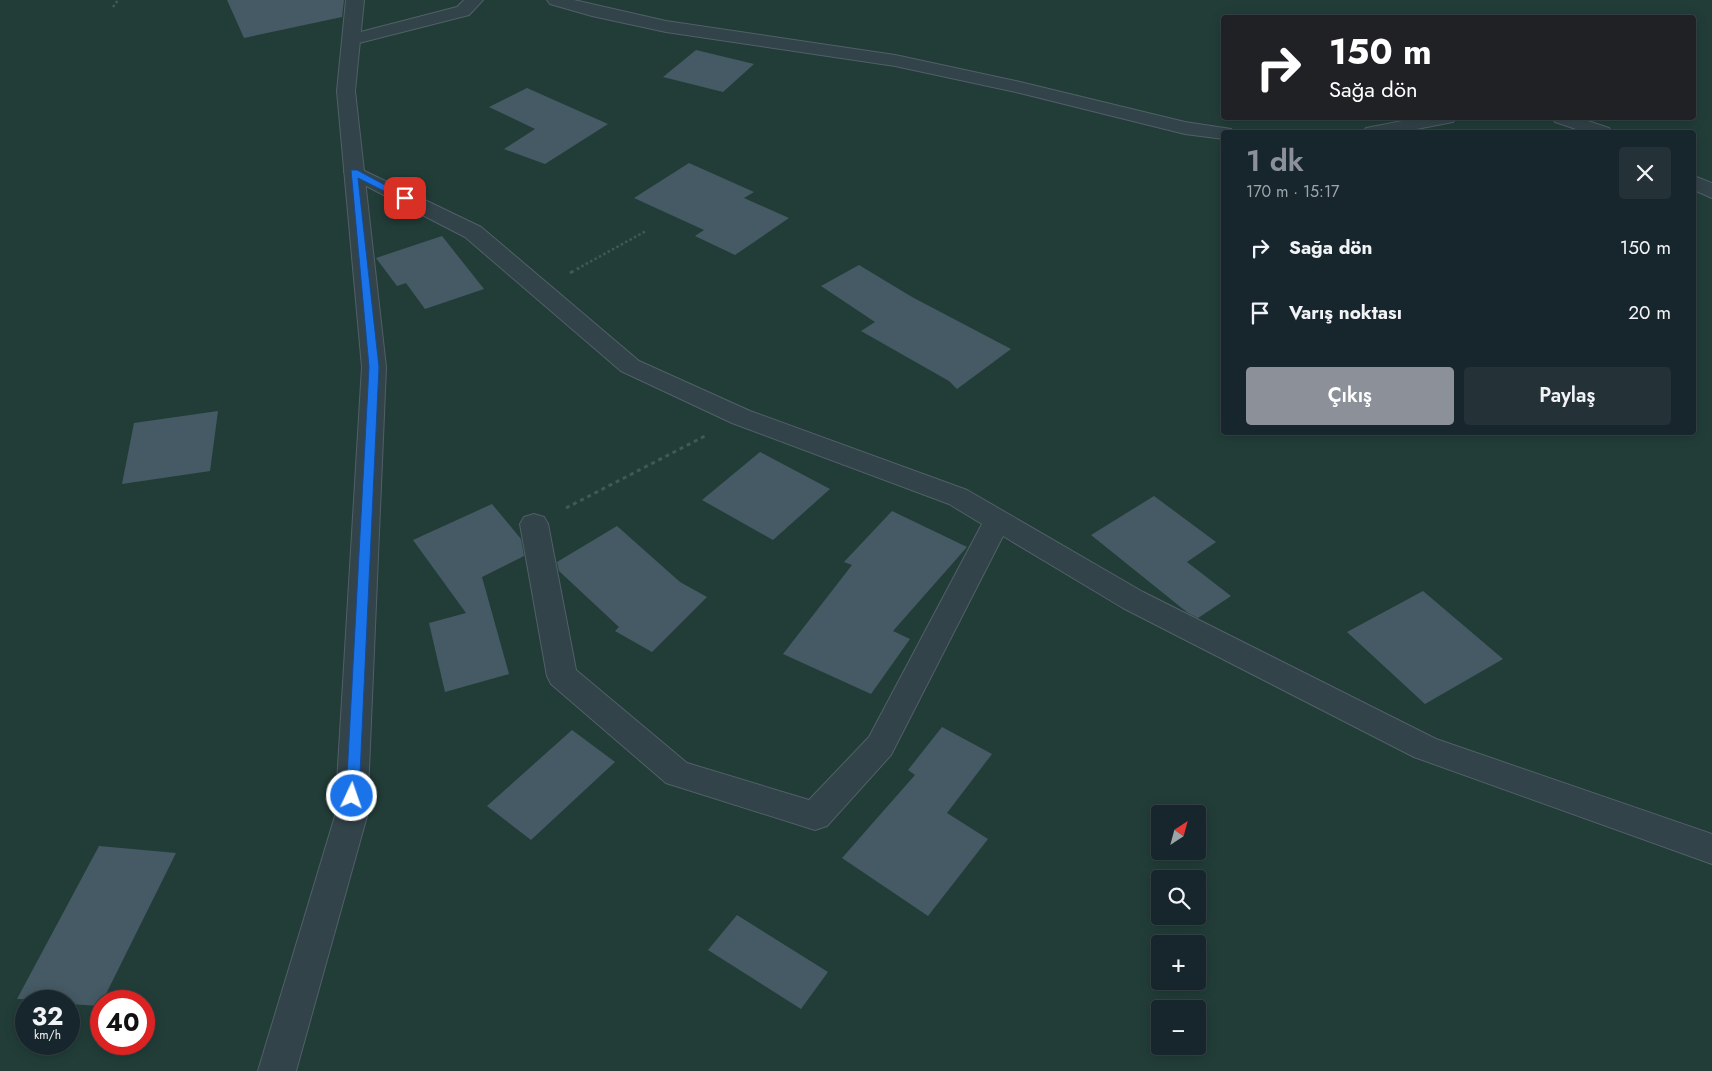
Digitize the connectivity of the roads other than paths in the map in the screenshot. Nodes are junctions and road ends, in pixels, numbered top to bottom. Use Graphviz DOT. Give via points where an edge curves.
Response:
graph roads {
  1 [pos="355,0"];
  2 [pos="474,0"];
  3 [pos="556,0"];
  4 [pos="351,40"];
  5 [pos="1436,120"];
  6 [pos="1568,120"];
  7 [pos="1383,130"];
  8 [pos="1596,130"];
  9 [pos="1221,133"];
  10 [pos="354,172"];
  11 [pos="1696,183"];
  12 [pos="1712,192"];
  13 [pos="998,520"];
  14 [pos="534,524"];
  15 [pos="1712,848"];
  16 [pos="277,1071"];
  1 -- 4 [label="street"];
  2 -- 4 [label="street" via="463,11"];
  3 -- 9 [label="street" via="644,22 946,70 1185,128"];
  4 -- 10 [label="street" via="346,91"];
  5 -- 7 [label="street"];
  6 -- 8 [label="street"];
  10 -- 13 [label="street" via="473,232 630,366 741,417 958,497"];
  10 -- 16 [label="street" via="374,367 352,816"];
  11 -- 12 [label="street"];
  13 -- 14 [label="street" via="880,746 815,816 677,773 562,676"];
  13 -- 15 [label="street" via="1133,600 1425,748"];
}
